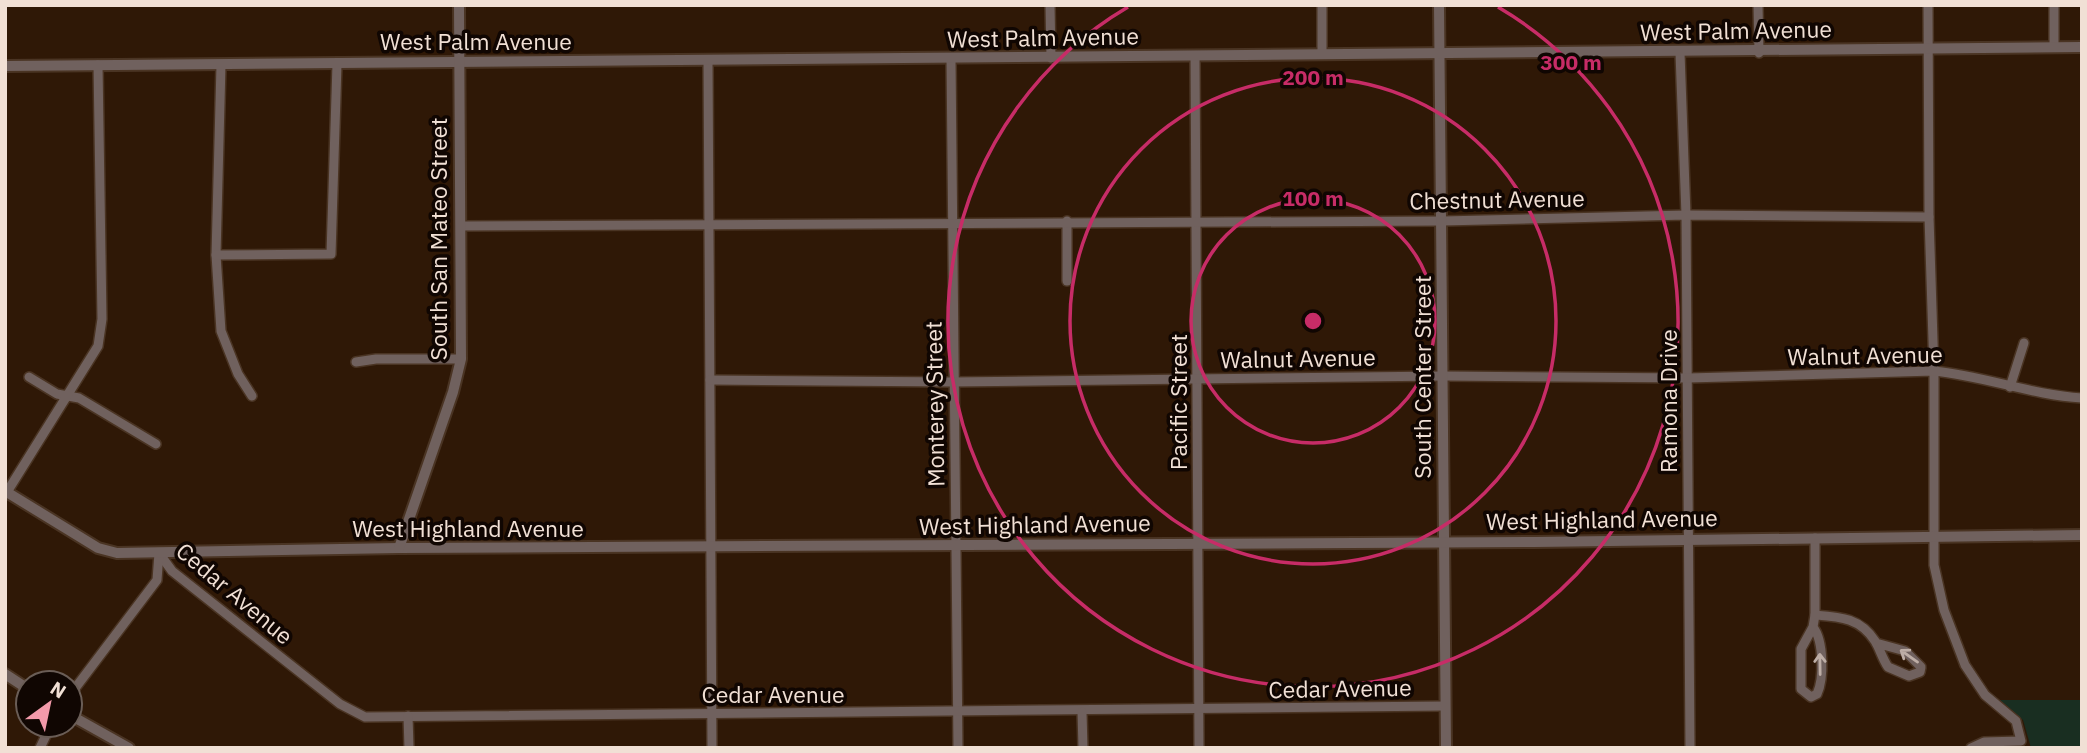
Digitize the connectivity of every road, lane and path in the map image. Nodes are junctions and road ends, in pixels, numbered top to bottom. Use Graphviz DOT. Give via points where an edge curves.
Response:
graph roads {
  1 [pos="459,5"];
  2 [pos="1050,5"];
  3 [pos="1322,5"];
  4 [pos="1439,5"];
  5 [pos="1758,5"];
  6 [pos="1928,5"];
  7 [pos="2054,5"];
  8 [pos="2054,47"];
  9 [pos="2082,47"];
  10 [pos="1928,48"];
  11 [pos="1440,53"];
  12 [pos="1680,53"];
  13 [pos="1759,53"];
  14 [pos="1322,54"];
  15 [pos="1195,56"];
  16 [pos="1051,58"];
  17 [pos="951,59"];
  18 [pos="708,61"];
  19 [pos="459,62"];
  20 [pos="337,64"];
  21 [pos="98,65"];
  22 [pos="221,65"];
  23 [pos="5,66"];
  24 [pos="1686,215"];
  25 [pos="1929,217"];
  26 [pos="1195,220"];
  27 [pos="1443,220"];
  28 [pos="1067,221"];
  29 [pos="951,222"];
  30 [pos="711,225"];
  31 [pos="461,226"];
  32 [pos="216,255"];
  33 [pos="1067,281"];
  34 [pos="2024,343"];
  35 [pos="461,359"];
  36 [pos="356,362"];
  37 [pos="1934,372"];
  38 [pos="1443,376"];
  39 [pos="29,377"];
  40 [pos="1688,378"];
  41 [pos="1197,379"];
  42 [pos="710,380"];
  43 [pos="953,382"];
  44 [pos="2010,387"];
  45 [pos="66,395"];
  46 [pos="252,397"];
  47 [pos="2082,398"];
  48 [pos="156,443"];
  49 [pos="6,491"];
  50 [pos="2082,535"];
  51 [pos="1933,537"];
  52 [pos="1689,538"];
  53 [pos="1815,538"];
  54 [pos="1444,541"];
  55 [pos="1197,543"];
  56 [pos="955,546"];
  57 [pos="399,548"];
  58 [pos="710,548"];
  59 [pos="159,553"];
  60 [pos="1815,615"];
  61 [pos="1813,627"];
  62 [pos="1876,643"];
  63 [pos="84,676"];
  64 [pos="1445,706"];
  65 [pos="1198,709"];
  66 [pos="1082,712"];
  67 [pos="712,713"];
  68 [pos="958,713"];
  69 [pos="408,716"];
  70 [pos="84,723"];
  71 [pos="2022,744"];
  72 [pos="128,748"];
  73 [pos="409,748"];
  74 [pos="712,748"];
  75 [pos="958,748"];
  76 [pos="1083,748"];
  77 [pos="1199,748"];
  78 [pos="1446,748"];
  79 [pos="1690,748"];
  80 [pos="1971,748"];
  1 -- 19 [label="street, South San Mateo Street"];
  2 -- 16 [label="street"];
  3 -- 14 [label="street"];
  4 -- 11 [label="street, South Center Street"];
  5 -- 13 [label="street"];
  6 -- 10 [label="street"];
  7 -- 8 [label="street"];
  8 -- 9 [label="street, West Palm Avenue"];
  8 -- 10 [label="street, West Palm Avenue"];
  10 -- 13 [label="street, West Palm Avenue"];
  10 -- 25 [label="street"];
  11 -- 12 [label="street, West Palm Avenue"];
  11 -- 14 [label="street, West Palm Avenue"];
  11 -- 27 [label="street, South Center Street"];
  12 -- 13 [label="street, West Palm Avenue"];
  12 -- 24 [label="street, Ramona Drive"];
  14 -- 15 [label="street, West Palm Avenue"];
  15 -- 16 [label="street, West Palm Avenue"];
  15 -- 26 [label="street, Pacific Street"];
  16 -- 17 [label="street, West Palm Avenue"];
  17 -- 18 [label="street, West Palm Avenue"];
  17 -- 29 [label="street, Monterey Street"];
  18 -- 19 [label="street, West Palm Avenue"];
  18 -- 30 [label="street"];
  19 -- 20 [label="street, West Palm Avenue"];
  19 -- 31 [label="street, South San Mateo Street"];
  20 -- 22 [label="street, West Palm Avenue"];
  20 -- 32 [label="street" via="331,254"];
  21 -- 22 [label="street, West Palm Avenue"];
  21 -- 23 [label="street, West Palm Avenue"];
  21 -- 45 [label="street" via="101,332 98,346"];
  22 -- 32 [label="street"];
  24 -- 25 [label="street, Chestnut Avenue"];
  24 -- 27 [label="street, Chestnut Avenue"];
  24 -- 40 [label="street, Ramona Drive"];
  25 -- 37 [label="street"];
  26 -- 27 [label="street, Chestnut Avenue"];
  26 -- 28 [label="street, Chestnut Avenue"];
  26 -- 41 [label="street, Pacific Street"];
  27 -- 38 [label="street, South Center Street"];
  28 -- 29 [label="street, Chestnut Avenue"];
  28 -- 33 [label="street"];
  29 -- 30 [label="street, Chestnut Avenue"];
  29 -- 43 [label="street, Monterey Street"];
  30 -- 31 [label="street, Chestnut Avenue"];
  30 -- 42 [label="street"];
  31 -- 35 [label="street, South San Mateo Street"];
  32 -- 46 [label="street" via="223,344"];
  34 -- 44 [label="street"];
  35 -- 36 [label="street"];
  35 -- 57 [label="street, South San Mateo Street"];
  37 -- 40 [label="street, Walnut Avenue"];
  37 -- 44 [label="street, Walnut Avenue" via="1970,374"];
  37 -- 51 [label="street"];
  38 -- 40 [label="street, Walnut Avenue"];
  38 -- 41 [label="street, Walnut Avenue"];
  38 -- 54 [label="street, South Center Street"];
  39 -- 45 [label="street"];
  40 -- 52 [label="street, Ramona Drive"];
  41 -- 43 [label="street, Walnut Avenue"];
  41 -- 55 [label="street, Pacific Street"];
  42 -- 43 [label="street, Walnut Avenue"];
  42 -- 58 [label="street"];
  43 -- 56 [label="street, Monterey Street"];
  44 -- 47 [label="street, Walnut Avenue"];
  45 -- 48 [label="street"];
  45 -- 49 [label="street"];
  49 -- 59 [label="street, West Highland Avenue" via="107,551"];
  50 -- 51 [label="street, West Highland Avenue"];
  51 -- 53 [label="street, West Highland Avenue"];
  51 -- 71 [label="street" via="1935,576 1965,665 1984,695 2017,721"];
  52 -- 53 [label="street, West Highland Avenue"];
  52 -- 54 [label="street, West Highland Avenue"];
  52 -- 79 [label="street, Ramona Drive"];
  53 -- 60 [label="street"];
  54 -- 55 [label="street, West Highland Avenue"];
  54 -- 64 [label="street, South Center Street"];
  55 -- 56 [label="street, West Highland Avenue"];
  55 -- 65 [label="street, Pacific Street"];
  56 -- 58 [label="street, West Highland Avenue"];
  56 -- 68 [label="street, Monterey Street"];
  57 -- 58 [label="street, West Highland Avenue"];
  57 -- 59 [label="street, West Highland Avenue"];
  58 -- 67 [label="street"];
  59 -- 63 [label="street" via="157,580"];
  59 -- 69 [label="street, Cedar Avenue" via="172,571 340,704 365,717"];
  60 -- 61 [label="street"];
  60 -- 62 [label="street" via="1855,621"];
  61 -- 61 [label="street, one-way" via="1800,656 1801,689 1811,697 1820,687 1819,640"];
  62 -- 62 [label="street, one-way" via="1888,667 1909,676 1920,672 1913,655"];
  64 -- 65 [label="street, Cedar Avenue"];
  64 -- 78 [label="street, South Center Street"];
  65 -- 66 [label="street, Cedar Avenue"];
  65 -- 77 [label="street, Pacific Street"];
  66 -- 68 [label="street, Cedar Avenue"];
  66 -- 76 [label="street"];
  67 -- 68 [label="street, Cedar Avenue"];
  67 -- 69 [label="street, Cedar Avenue"];
  67 -- 74 [label="street"];
  68 -- 75 [label="street, Monterey Street"];
  69 -- 73 [label="street"];
  70 -- 72 [label="street"];
  71 -- 80 [label="street" via="1984,742"];
}
